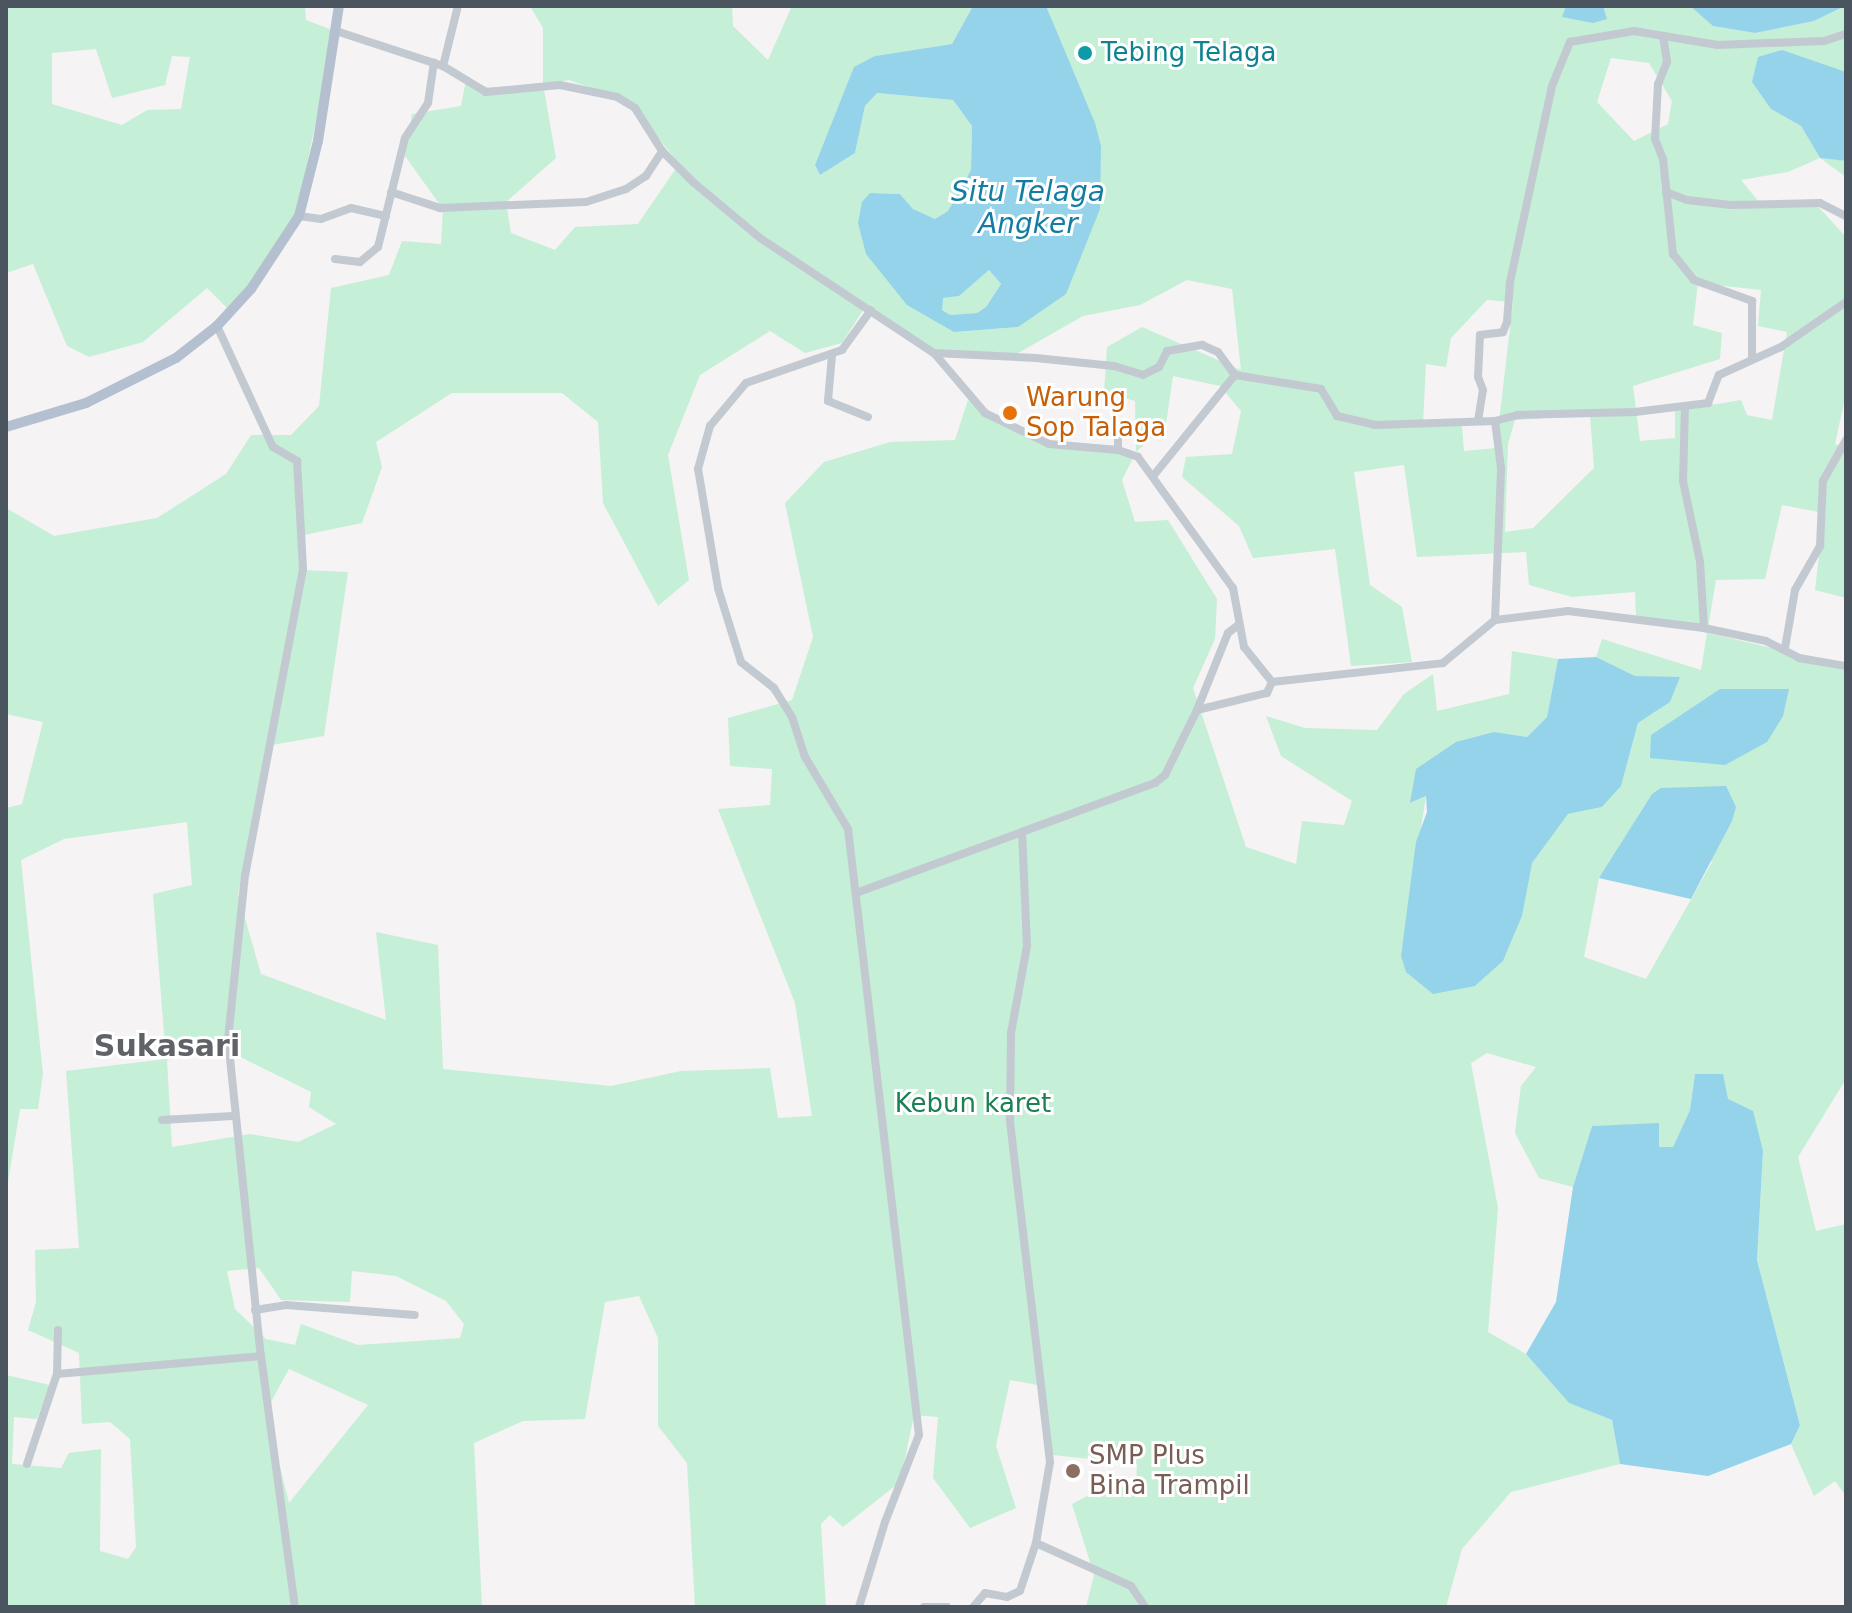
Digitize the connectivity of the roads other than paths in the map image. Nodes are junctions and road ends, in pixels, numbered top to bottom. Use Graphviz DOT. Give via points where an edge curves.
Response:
graph roads {
  1 [pos="339,6"];
  2 [pos="458,6"];
  3 [pos="336,31"];
  4 [pos="1846,34"];
  5 [pos="1663,36"];
  6 [pos="438,64"];
  7 [pos="662,151"];
  8 [pos="391,192"];
  9 [pos="1666,192"];
  10 [pos="299,216"];
  11 [pos="386,216"];
  12 [pos="1846,216"];
  13 [pos="335,259"];
  14 [pos="1846,302"];
  15 [pos="871,310"];
  16 [pos="217,326"];
  17 [pos="934,353"];
  18 [pos="832,355"];
  19 [pos="1752,359"];
  20 [pos="1235,375"];
  21 [pos="1685,406"];
  22 [pos="868,417"];
  23 [pos="1478,421"];
  24 [pos="1495,421"];
  25 [pos="1118,425"];
  26 [pos="6,427"];
  27 [pos="1846,440"];
  28 [pos="1118,450"];
  29 [pos="1154,475"];
  30 [pos="1495,620"];
  31 [pos="1237,626"];
  32 [pos="1704,628"];
  33 [pos="1785,648"];
  34 [pos="1846,666"];
  35 [pos="1272,682"];
  36 [pos="1197,710"];
  37 [pos="1022,832"];
  38 [pos="856,893"];
  39 [pos="233,1116"];
  40 [pos="162,1120"];
  41 [pos="255,1310"];
  42 [pos="415,1315"];
  43 [pos="58,1330"];
  44 [pos="261,1356"];
  45 [pos="57,1374"];
  46 [pos="27,1464"];
  47 [pos="1036,1543"];
  48 [pos="295,1607"];
  49 [pos="859,1607"];
  50 [pos="924,1607"];
  51 [pos="947,1607"];
  52 [pos="973,1607"];
  53 [pos="1145,1607"];
  1 -- 3 [label="main road"];
  2 -- 6 [label="street"];
  3 -- 6 [label="street"];
  3 -- 10 [label="main road"];
  4 -- 5 [label="street" via="1824,41 1718,45"];
  5 -- 9 [label="street" via="1667,62 1658,84 1655,139"];
  5 -- 23 [label="street" via="1634,31 1570,42 1552,86 1510,282 1507,322 1503,332 1480,335 1478,377 1483,390"];
  6 -- 7 [label="street" via="486,92 560,85 617,97 635,108"];
  6 -- 8 [label="street" via="428,103 405,138"];
  7 -- 8 [label="street" via="646,176 586,202 440,208"];
  7 -- 15 [label="street" via="760,238"];
  8 -- 11 [label="street"];
  9 -- 12 [label="street" via="1731,205 1820,203"];
  9 -- 19 [label="street" via="1673,254 1694,280 1752,301"];
  10 -- 11 [label="street" via="321,219 351,208"];
  10 -- 16 [label="main road" via="281,250"];
  11 -- 13 [label="street" via="371,256 360,262"];
  14 -- 19 [label="street" via="1781,347"];
  15 -- 17 [label="street"];
  15 -- 18 [label="street" via="855,337"];
  16 -- 26 [label="main road" via="176,358 86,403"];
  16 -- 39 [label="street" via="273,447 297,461 303,569 245,875 230,988"];
  17 -- 20 [label="street" via="1114,366 1143,375 1159,367 1167,351 1202,345 1218,352"];
  17 -- 28 [label="street" via="976,404 1005,425 1049,444"];
  18 -- 22 [label="street" via="828,401"];
  18 -- 38 [label="street" via="746,383 710,426 698,469 718,588 741,662 774,688 792,717 805,757 848,829"];
  19 -- 21 [label="street" via="1719,375 1708,403"];
  20 -- 23 [label="street" via="1321,389 1337,416 1375,425"];
  20 -- 29 [label="street"];
  21 -- 24 [label="street"];
  21 -- 32 [label="street" via="1683,481 1700,562"];
  23 -- 24 [label="street"];
  24 -- 30 [label="street" via="1501,468"];
  25 -- 28 [label="street"];
  27 -- 33 [label="street" via="1823,481 1820,546 1795,590"];
  28 -- 29 [label="street" via="1138,457"];
  29 -- 31 [label="street" via="1233,588"];
  30 -- 32 [label="street" via="1590,611"];
  30 -- 35 [label="street" via="1443,663"];
  31 -- 35 [label="street" via="1251,662"];
  31 -- 36 [label="street" via="1217,655"];
  32 -- 33 [label="street"];
  33 -- 34 [label="street" via="1799,658"];
  35 -- 36 [label="street" via="1267,693"];
  36 -- 37 [label="street" via="1165,775 1155,783"];
  37 -- 38 [label="street"];
  37 -- 47 [label="street" via="1027,946 1011,1033 1010,1119 1050,1462"];
  38 -- 49 [label="street" via="919,1435"];
  39 -- 40 [label="street"];
  39 -- 41 [label="street"];
  41 -- 42 [label="street" via="286,1305"];
  41 -- 44 [label="street"];
  43 -- 45 [label="street"];
  44 -- 45 [label="street"];
  44 -- 48 [label="street"];
  45 -- 46 [label="street"];
  47 -- 52 [label="street" via="1020,1591 1007,1597 985,1593"];
  47 -- 53 [label="street" via="1131,1586"];
  50 -- 51 [label="street"];
}
